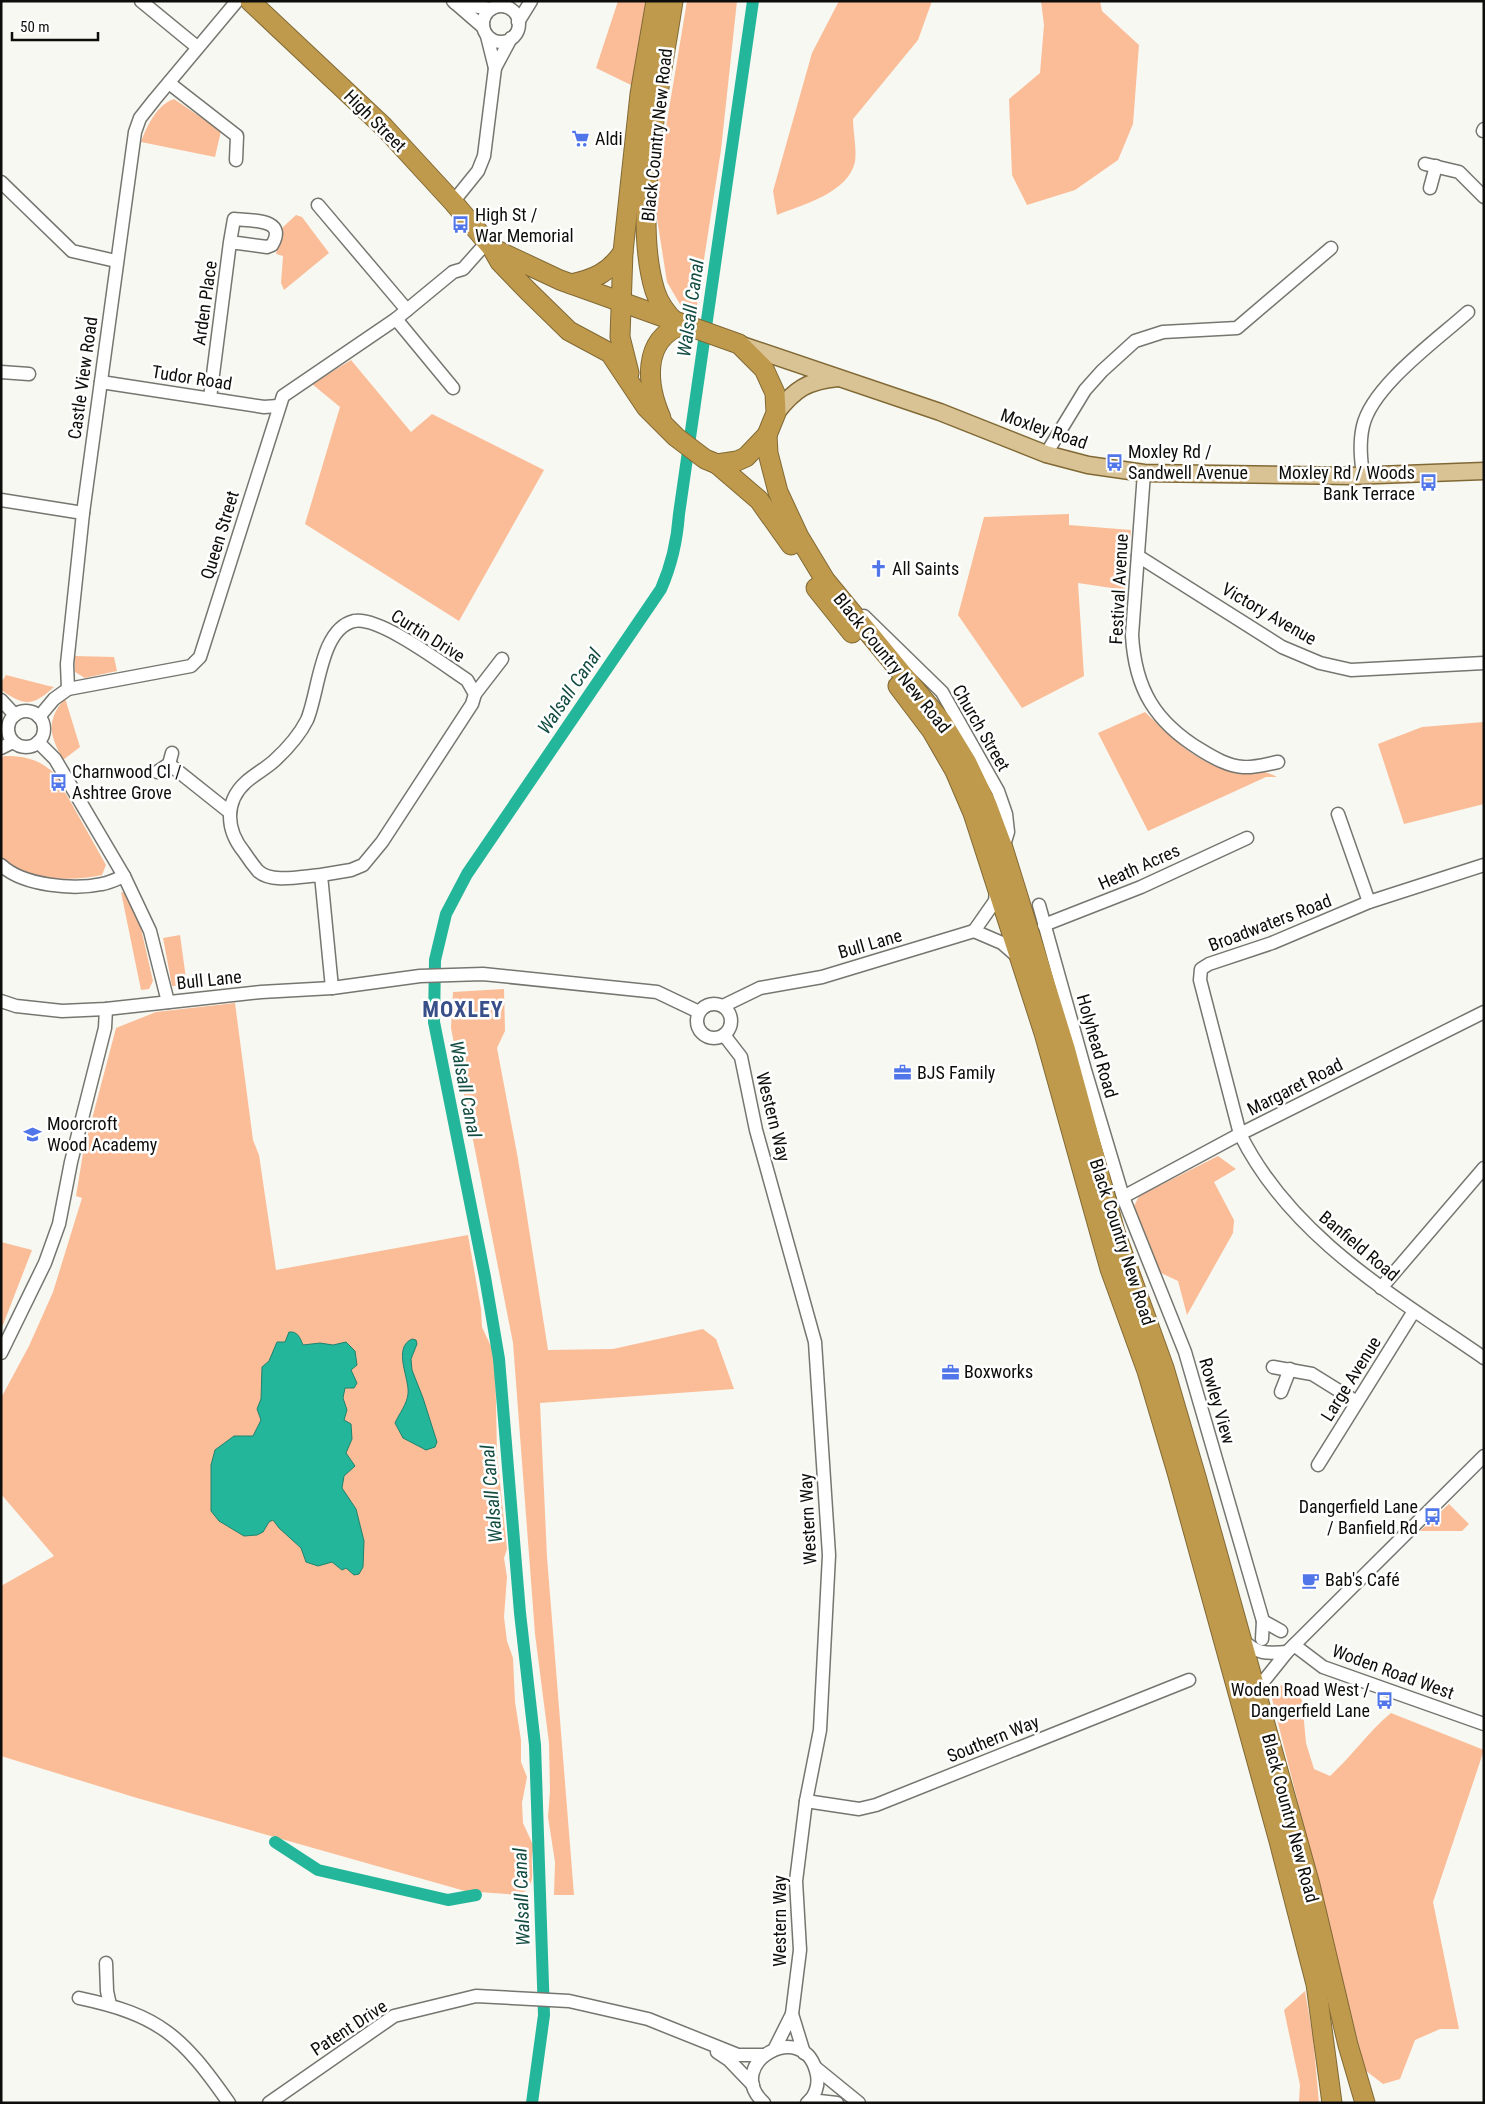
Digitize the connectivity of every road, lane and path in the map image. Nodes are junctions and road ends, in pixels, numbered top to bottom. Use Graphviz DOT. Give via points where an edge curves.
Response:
graph roads {
  1 [pos="141,1"];
  2 [pos="237,1"];
  3 [pos="250,1"];
  4 [pos="531,1"];
  5 [pos="656,1"];
  6 [pos="674,1"];
  7 [pos="454,2"];
  8 [pos="503,6"];
  9 [pos="518,22"];
  10 [pos="485,31"];
  11 [pos="511,38"];
  12 [pos="197,47"];
  13 [pos="495,68"];
  14 [pos="169,83"];
  15 [pos="236,160"];
  16 [pos="1,182"];
  17 [pos="1430,188"];
  18 [pos="1484,197"];
  19 [pos="453,202"];
  20 [pos="318,205"];
  21 [pos="230,242"];
  22 [pos="490,245"];
  23 [pos="1331,248"];
  24 [pos="623,252"];
  25 [pos="116,261"];
  26 [pos="565,282"];
  27 [pos="620,302"];
  28 [pos="407,310"];
  29 [pos="547,310"];
  30 [pos="1468,312"];
  31 [pos="396,319"];
  32 [pos="685,325"];
  33 [pos="731,341"];
  34 [pos="1,372"];
  35 [pos="28,374"];
  36 [pos="840,378"];
  37 [pos="101,382"];
  38 [pos="631,384"];
  39 [pos="453,388"];
  40 [pos="210,398"];
  41 [pos="278,406"];
  42 [pos="776,413"];
  43 [pos="671,433"];
  44 [pos="767,435"];
  45 [pos="1046,454"];
  46 [pos="711,462"];
  47 [pos="1484,471"];
  48 [pos="1144,473"];
  49 [pos="1363,476"];
  50 [pos="1,500"];
  51 [pos="83,513"];
  52 [pos="1138,556"];
  53 [pos="502,659"];
  54 [pos="1484,663"];
  55 [pos="68,688"];
  56 [pos="476,694"];
  57 [pos="1,700"];
  58 [pos="16,715"];
  59 [pos="39,717"];
  60 [pos="13,742"];
  61 [pos="38,742"];
  62 [pos="1,748"];
  63 [pos="1278,762"];
  64 [pos="157,772"];
  65 [pos="228,811"];
  66 [pos="1338,814"];
  67 [pos="1247,838"];
  68 [pos="1,865"];
  69 [pos="1484,865"];
  70 [pos="320,875"];
  71 [pos="124,876"];
  72 [pos="996,881"];
  73 [pos="1369,902"];
  74 [pos="1039,905"];
  75 [pos="1044,925"];
  76 [pos="974,931"];
  77 [pos="1021,959"];
  78 [pos="332,988"];
  79 [pos="1,1001"];
  80 [pos="168,1002"];
  81 [pos="723,1006"];
  82 [pos="106,1009"];
  83 [pos="699,1012"];
  84 [pos="1484,1012"];
  85 [pos="724,1035"];
  86 [pos="1240,1134"];
  87 [pos="1484,1168"];
  88 [pos="1123,1197"];
  89 [pos="1381,1288"];
  90 [pos="1414,1311"];
  91 [pos="1,1353"];
  92 [pos="1484,1358"];
  93 [pos="1274,1367"];
  94 [pos="1290,1369"];
  95 [pos="1281,1392"];
  96 [pos="1357,1402"];
  97 [pos="1484,1456"];
  98 [pos="1318,1465"];
  99 [pos="1263,1621"];
  100 [pos="1281,1631"];
  101 [pos="1238,1636"];
  102 [pos="1262,1639"];
  103 [pos="1290,1648"];
  104 [pos="1189,1680"];
  105 [pos="1255,1692"];
  106 [pos="1484,1724"];
  107 [pos="806,1801"];
  108 [pos="106,1963"];
  109 [pos="79,1998"];
  110 [pos="110,2004"];
  111 [pos="792,2014"];
  112 [pos="702,2042"];
  113 [pos="770,2051"];
  114 [pos="804,2054"];
  115 [pos="816,2068"];
  116 [pos="753,2085"];
  117 [pos="760,2101"];
  118 [pos="808,2102"];
  119 [pos="229,2103"];
  120 [pos="269,2103"];
  121 [pos="838,2103"];
  122 [pos="859,2103"];
  123 [pos="1332,2103"];
  124 [pos="1365,2103"];
  1 -- 12 [label="street"];
  2 -- 12 [label="street, Castle View Road"];
  3 -- 19 [label="highway, High Street" via="384,127"];
  4 -- 9 [label="street"];
  5 -- 24 [label="highway, Black Country New Road" via="640,94"];
  6 -- 32 [label="highway, Black Country New Road" via="648,181 647,230 655,291 661,304"];
  7 -- 8 [label="street"];
  7 -- 10 [label="street"];
  8 -- 9 [label="street" via="513,12"];
  8 -- 10 [label="street" via="486,13"];
  9 -- 11 [label="street" via="516,34"];
  10 -- 11 [label="street" via="499,42"];
  10 -- 13 [label="street"];
  11 -- 13 [label="street"];
  12 -- 14 [label="street, Castle View Road"];
  13 -- 19 [label="street" via="484,156 478,170"];
  14 -- 15 [label="street" via="237,136"];
  14 -- 25 [label="street, Castle View Road" via="140,118 135,132"];
  16 -- 25 [label="street" via="72,251"];
  17 -- 18 [label="street" via="1430,165 1459,172"];
  19 -- 22 [label="highway, High Street"];
  20 -- 28 [label="street"];
  21 -- 40 [label="street, Arden Place"];
  22 -- 26 [label="highway, High Street"];
  22 -- 28 [label="street, Queen Street"];
  22 -- 29 [label="highway, High Street" via="500,262"];
  23 -- 45 [label="street" via="1237,328 1163,332 1135,341 1086,390"];
  24 -- 26 [label="highway" via="604,273 590,280"];
  24 -- 27 [label="highway, Black Country New Road"];
  25 -- 37 [label="street, Castle View Road"];
  26 -- 27 [label="highway, High Street"];
  26 -- 29 [label="highway" via="548,290"];
  27 -- 32 [label="highway, High Street"];
  27 -- 38 [label="highway, Black Country New Road" via="620,337"];
  28 -- 31 [label="street, Queen Street"];
  29 -- 38 [label="highway, High Street" via="569,331 610,353"];
  30 -- 49 [label="street" via="1383,388 1370,406 1360,449"];
  31 -- 39 [label="street"];
  31 -- 41 [label="street, Queen Street" via="292,388"];
  32 -- 33 [label="highway"];
  32 -- 43 [label="highway" via="673,329 661,339 650,365 654,401"];
  33 -- 36 [label="main road, Moxley Road"];
  33 -- 42 [label="highway" via="764,369 775,393"];
  34 -- 35 [label="street"];
  36 -- 42 [label="main road, Moxley Road" via="824,379 798,389"];
  36 -- 45 [label="main road, Moxley Road" via="940,412"];
  37 -- 40 [label="street, Tudor Road"];
  37 -- 51 [label="street, Castle View Road"];
  38 -- 43 [label="highway, High Street" via="646,407"];
  40 -- 41 [label="street, Tudor Road"];
  41 -- 55 [label="street, Queen Street" via="200,657 191,666"];
  42 -- 44 [label="highway"];
  43 -- 46 [label="highway"];
  44 -- 46 [label="highway" via="746,457 737,461"];
  44 -- 101 [label="highway, Black Country New Road" via="778,492 798,538 825,580 942,722 987,805 1065,1048 1116,1232 1164,1368"];
  45 -- 48 [label="main road, Moxley Road" via="1088,465"];
  46 -- 72 [label="highway, Black Country New Road" via="759,500 834,612 932,731 955,771 973,813"];
  47 -- 49 [label="main road, Moxley Road"];
  48 -- 49 [label="main road, Moxley Road"];
  48 -- 52 [label="street, Festival Avenue"];
  50 -- 51 [label="street"];
  51 -- 55 [label="street, Castle View Road" via="66,664"];
  52 -- 54 [label="street, Victory Avenue" via="1282,646 1320,663 1351,670"];
  52 -- 63 [label="street, Festival Avenue" via="1133,660 1141,684 1165,724 1184,740 1230,765 1244,767"];
  53 -- 56 [label="street"];
  55 -- 59 [label="street"];
  56 -- 65 [label="street, Curtin Drive" via="467,680 382,625 364,621 340,628 330,641 307,720 274,761 246,782"];
  56 -- 70 [label="street" via="382,842 363,865"];
  57 -- 58 [label="street"];
  58 -- 59 [label="street" via="27,712"];
  58 -- 60 [label="street" via="8,725"];
  59 -- 61 [label="street" via="44,729"];
  60 -- 61 [label="street" via="29,747"];
  60 -- 62 [label="street"];
  61 -- 71 [label="street" via="55,759"];
  64 -- 65 [label="street" via="170,758"];
  65 -- 70 [label="street" via="238,846 259,872 277,878"];
  66 -- 73 [label="street"];
  67 -- 75 [label="street, Heath Acres"];
  68 -- 71 [label="street" via="35,882 66,887 102,884"];
  69 -- 73 [label="street, Broadwaters Road"];
  70 -- 78 [label="street"];
  71 -- 80 [label="street" via="150,931"];
  72 -- 76 [label="street" via="995,901"];
  72 -- 77 [label="highway, Black Country New Road"];
  73 -- 86 [label="street, Broadwaters Road" via="1201,969 1200,980"];
  74 -- 75 [label="street, Holyhead Road"];
  75 -- 88 [label="street, Holyhead Road"];
  76 -- 77 [label="street" via="1002,942"];
  76 -- 81 [label="street, Bull Lane" via="822,977 760,988"];
  77 -- 123 [label="highway, Black Country New Road" via="1110,1269 1155,1399 1246,1716 1316,1984"];
  78 -- 80 [label="street, Bull Lane"];
  78 -- 83 [label="street, Bull Lane" via="420,976 482,974 657,992"];
  79 -- 82 [label="street, Bull Lane" via="16,1006 62,1011"];
  80 -- 82 [label="street, Bull Lane"];
  81 -- 83 [label="street, Bull Lane" via="707,1004"];
  81 -- 85 [label="street" via="731,1021"];
  82 -- 91 [label="street" via="105,1028 59,1224 45,1264"];
  83 -- 85 [label="street" via="697,1023 702,1033 712,1038"];
  84 -- 86 [label="street, Margaret Road"];
  85 -- 107 [label="street, Western Way" via="741,1057 756,1130 815,1342 829,1555 820,1730"];
  86 -- 88 [label="street, Margaret Road"];
  86 -- 89 [label="street, Banfield Road" via="1298,1217"];
  87 -- 89 [label="street"];
  88 -- 99 [label="street, Rowley View" via="1185,1352"];
  89 -- 90 [label="street, Banfield Road"];
  90 -- 92 [label="street, Banfield Road"];
  90 -- 96 [label="street, Large Avenue"];
  93 -- 94 [label="street"];
  94 -- 95 [label="street"];
  94 -- 96 [label="street" via="1312,1374"];
  96 -- 98 [label="street, Large Avenue"];
  97 -- 103 [label="street"];
  99 -- 100 [label="street"];
  99 -- 102 [label="street, Rowley View"];
  101 -- 103 [label="street" via="1251,1649 1262,1653"];
  101 -- 105 [label="highway, Black Country New Road"];
  103 -- 105 [label="street"];
  103 -- 106 [label="street, Woden Road West" via="1323,1667"];
  104 -- 107 [label="street, Southern Way" via="876,1805 859,1809"];
  105 -- 124 [label="highway, Black Country New Road" via="1310,1885"];
  107 -- 111 [label="street, Western Way" via="796,1881 800,1950"];
  108 -- 110 [label="street"];
  109 -- 110 [label="street"];
  110 -- 119 [label="street" via="147,2019 175,2036 202,2065"];
  111 -- 113 [label="street, Western Way"];
  111 -- 114 [label="street, Western Way"];
  112 -- 113 [label="street" via="738,2055"];
  112 -- 116 [label="street" via="729,2060"];
  112 -- 120 [label="street, Patent Drive" via="648,2020 569,2001 476,1996 394,2016"];
  113 -- 114 [label="street" via="788,2047"];
  113 -- 116 [label="street, Western Way" via="755,2066"];
  114 -- 115 [label="street"];
  115 -- 118 [label="street" via="818,2079"];
  115 -- 122 [label="street"];
  116 -- 117 [label="street"];
  118 -- 121 [label="street"];
}
